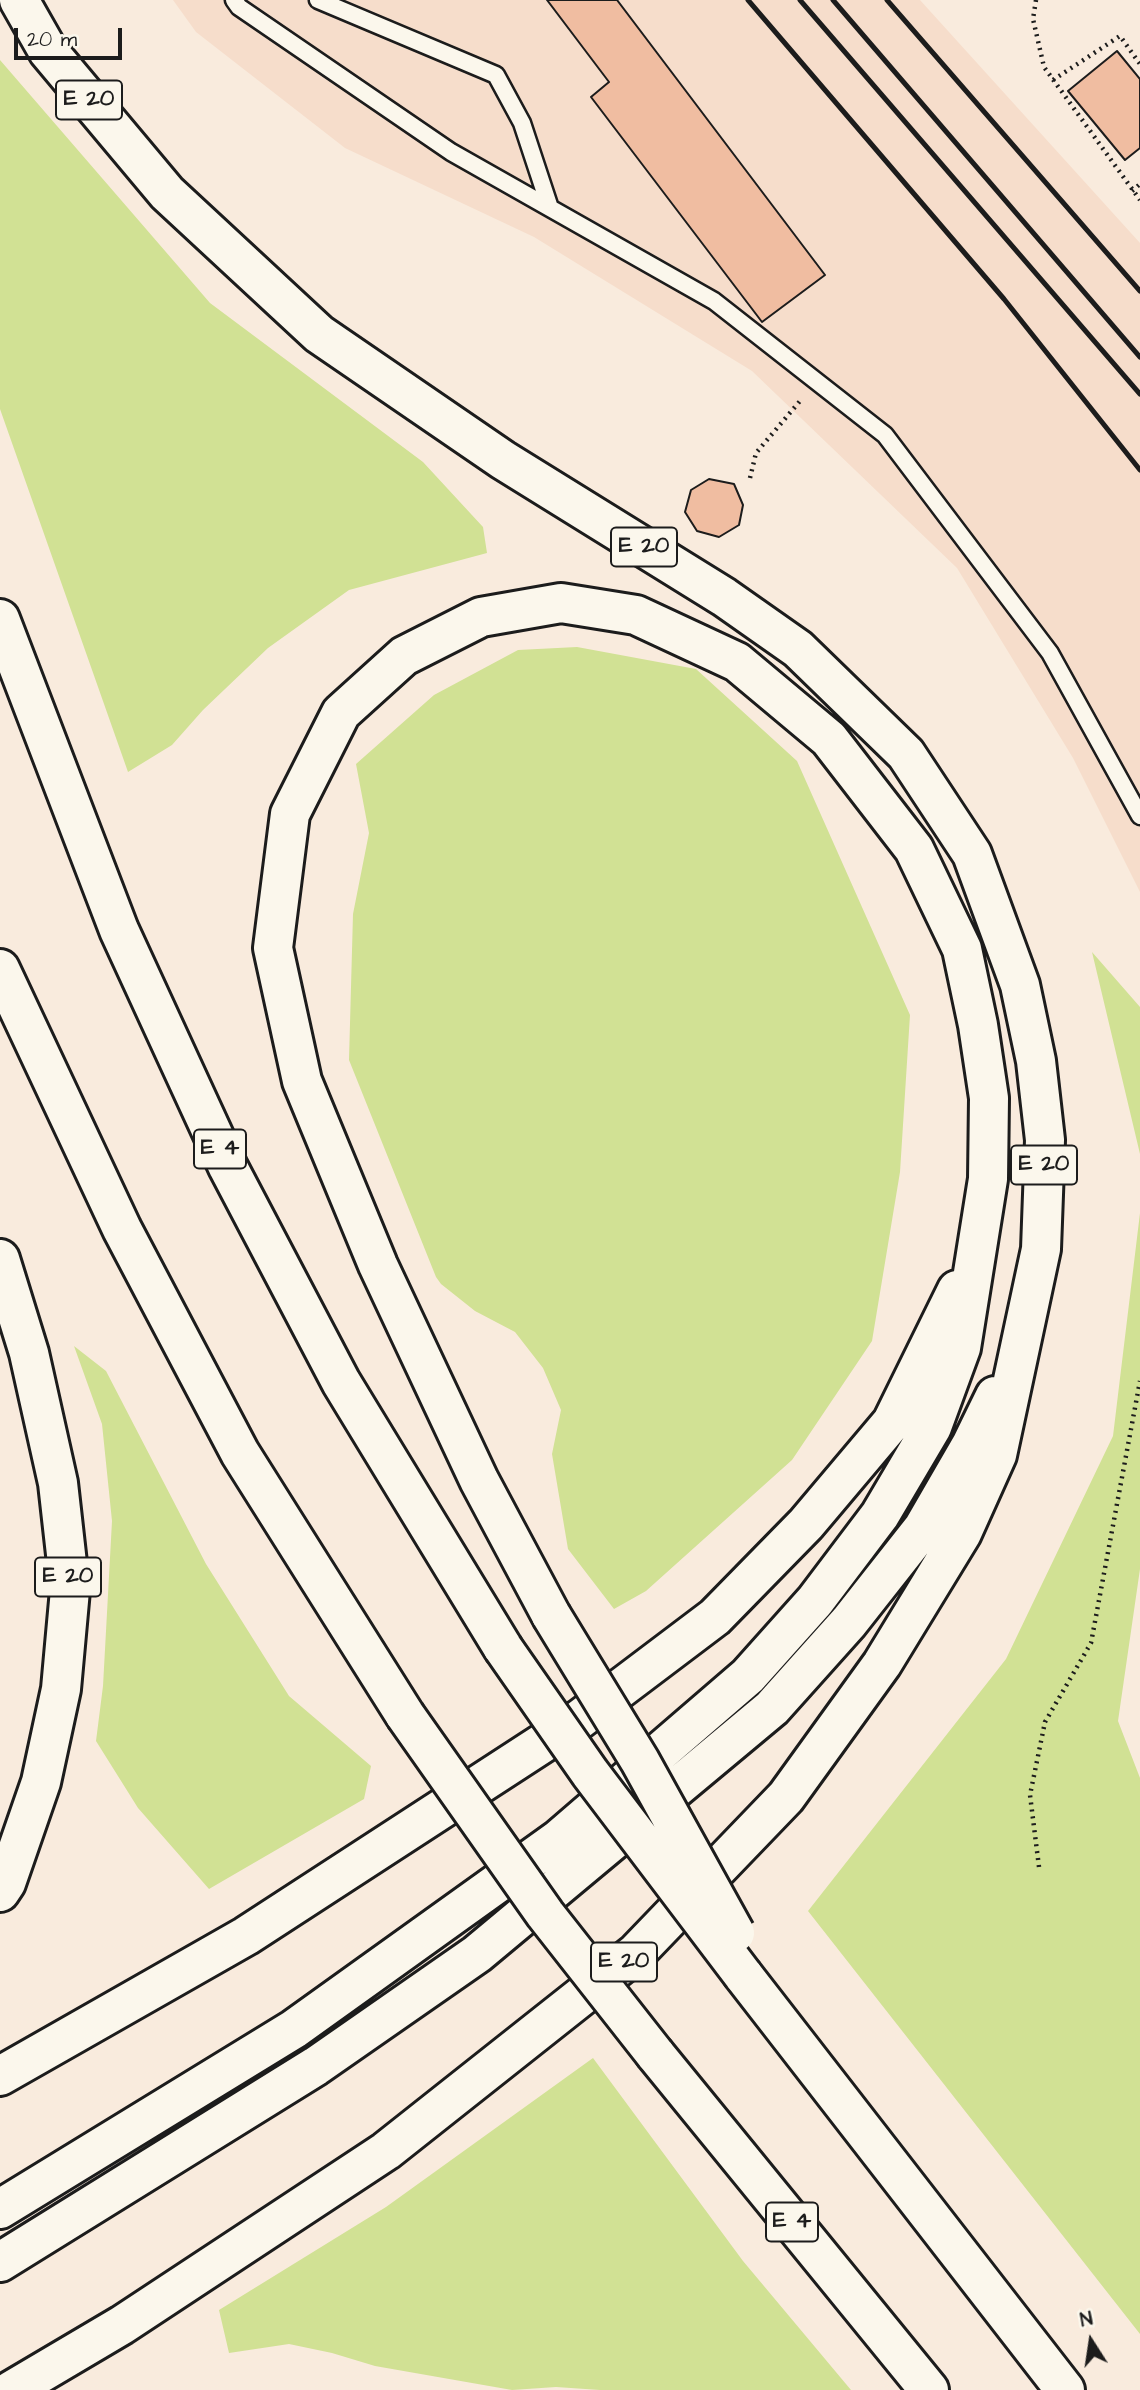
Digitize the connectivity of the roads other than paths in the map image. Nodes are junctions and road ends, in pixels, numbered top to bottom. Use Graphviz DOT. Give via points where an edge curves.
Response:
graph roads {
  1 [pos="19,0"];
  2 [pos="234,0"];
  3 [pos="318,0"];
  4 [pos="550,208"];
  5 [pos="0,619"];
  6 [pos="1140,817"];
  7 [pos="0,969"];
  8 [pos="977,1247"];
  9 [pos="0,1259"];
  10 [pos="1021,1344"];
  11 [pos="0,1892"];
  12 [pos="748,1970"];
  13 [pos="0,2076"];
  14 [pos="0,2208"];
  15 [pos="0,2262"];
  16 [pos="12,2390"];
  17 [pos="929,2390"];
  18 [pos="1065,2390"];
  1 -- 10 [label="highway, E 20" via="48,51 167,193 319,334 503,460 724,597 798,649 906,754 972,855 1020,985 1036,1060 1045,1140 1041,1249"];
  2 -- 4 [label="lane" via="451,152"];
  3 -- 4 [label="lane" via="496,75 522,124"];
  4 -- 6 [label="lane" via="714,301 885,435 1050,653"];
  5 -- 12 [label="highway, E 4, bridge" via="119,930 228,1167 341,1382 503,1648 590,1773"];
  7 -- 17 [label="highway, E 4, bridge" via="122,1229 240,1452 405,1715 545,1914"];
  8 -- 12 [label="highway, bridge" via="988,1179 989,1098 962,949 914,849 829,739 737,662 636,615 561,603 481,617 404,656 341,713 290,814 273,948 302,1081 378,1265 480,1480 551,1615 640,1761"];
  8 -- 13 [label="highway" via="892,1422 806,1524 715,1617 580,1719 246,1936"];
  8 -- 14 [label="highway" via="961,1348 932,1427 880,1515 815,1601 748,1676 559,1839 327,2005"];
  9 -- 11 [label="highway, E 20" via="29,1353 58,1483 70,1590 61,1689 41,1782"];
  10 -- 15 [label="highway" via="923,1528 849,1622 772,1708 477,1954 316,2067"];
  10 -- 16 [label="highway, E 20" via="997,1455 962,1533 881,1664 786,1797 636,1953 387,2151 122,2325"];
  12 -- 18 [label="highway, E 4" via="803,2054"];
}
